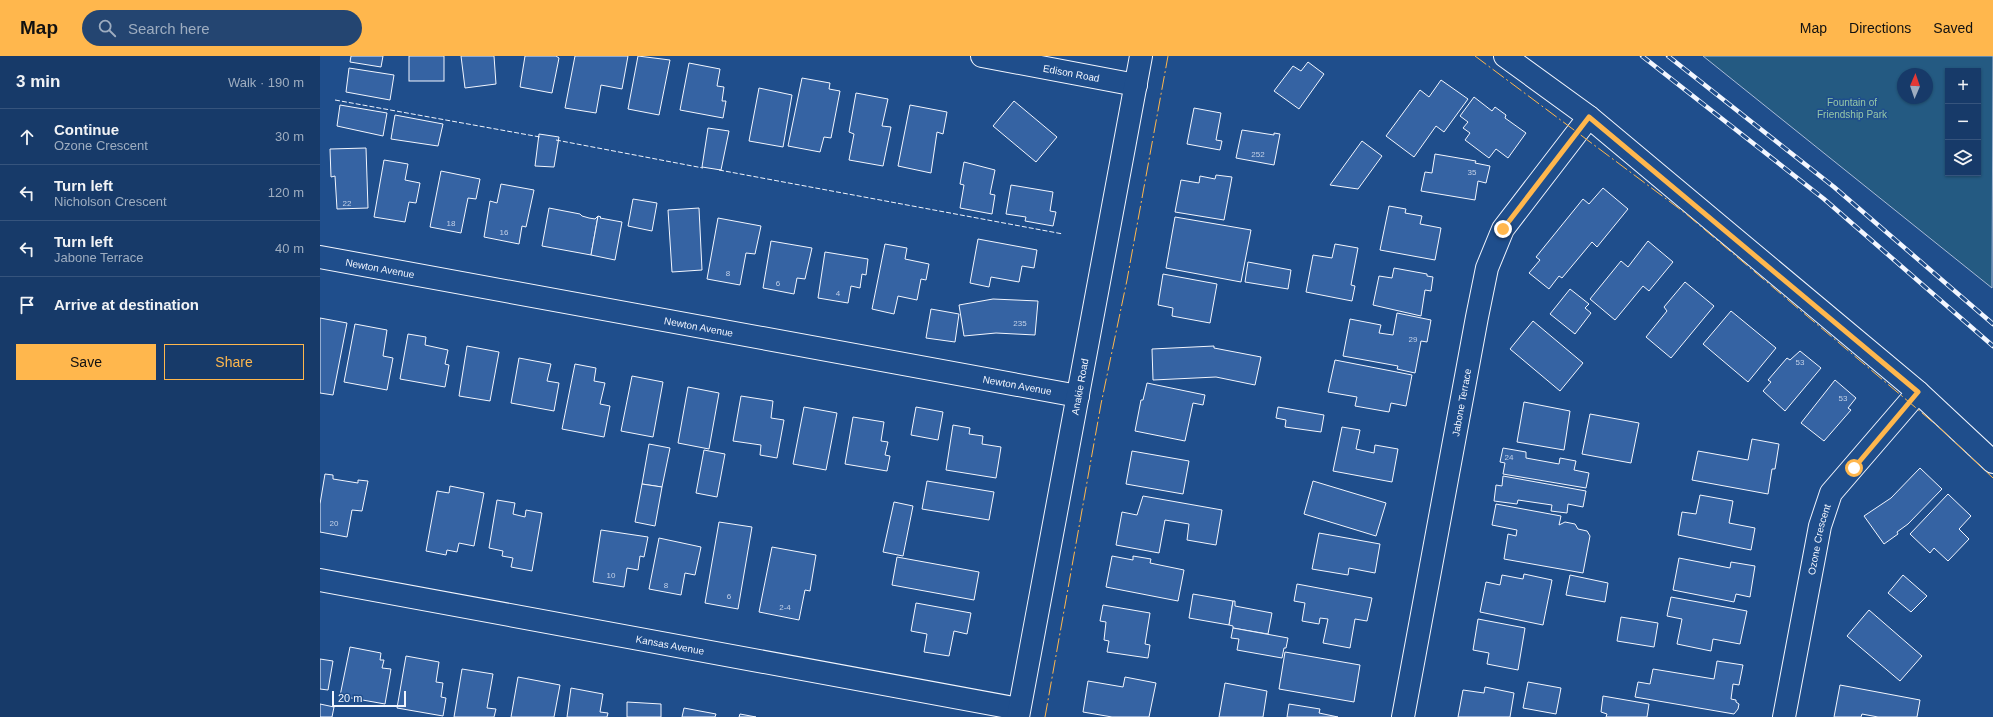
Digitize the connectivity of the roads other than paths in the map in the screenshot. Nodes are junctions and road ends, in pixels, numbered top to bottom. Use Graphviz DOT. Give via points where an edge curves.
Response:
graph roads {
  1 [pos="982,56"];
  2 [pos="1141,56"];
  3 [pos="1505,56"];
  4 [pos="1136,85"];
  5 [pos="1589,117"];
  6 [pos="320,257"];
  7 [pos="1918,392"];
  8 [pos="1078,396"];
  9 [pos="1993,462"];
  10 [pos="320,580"];
  11 [pos="1018,713"];
  12 [pos="1404,717"];
  13 [pos="1784,717"];
  1 -- 4 [label="street, Edison Road"];
  2 -- 4 [label="street, Anakie Road"];
  3 -- 5 [label="street"];
  4 -- 8 [label="street, Anakie Road"];
  5 -- 7 [label="street"];
  5 -- 12 [label="street, Jabone Terrace" via="1503,229 1487,268"];
  6 -- 8 [label="street, Newton Avenue"];
  7 -- 9 [label="street"];
  7 -- 13 [label="street, Ozone Crescent" via="1831,493 1820,526"];
  8 -- 11 [label="street, Anakie Road"];
  10 -- 11 [label="street, Kansas Avenue"];
}
